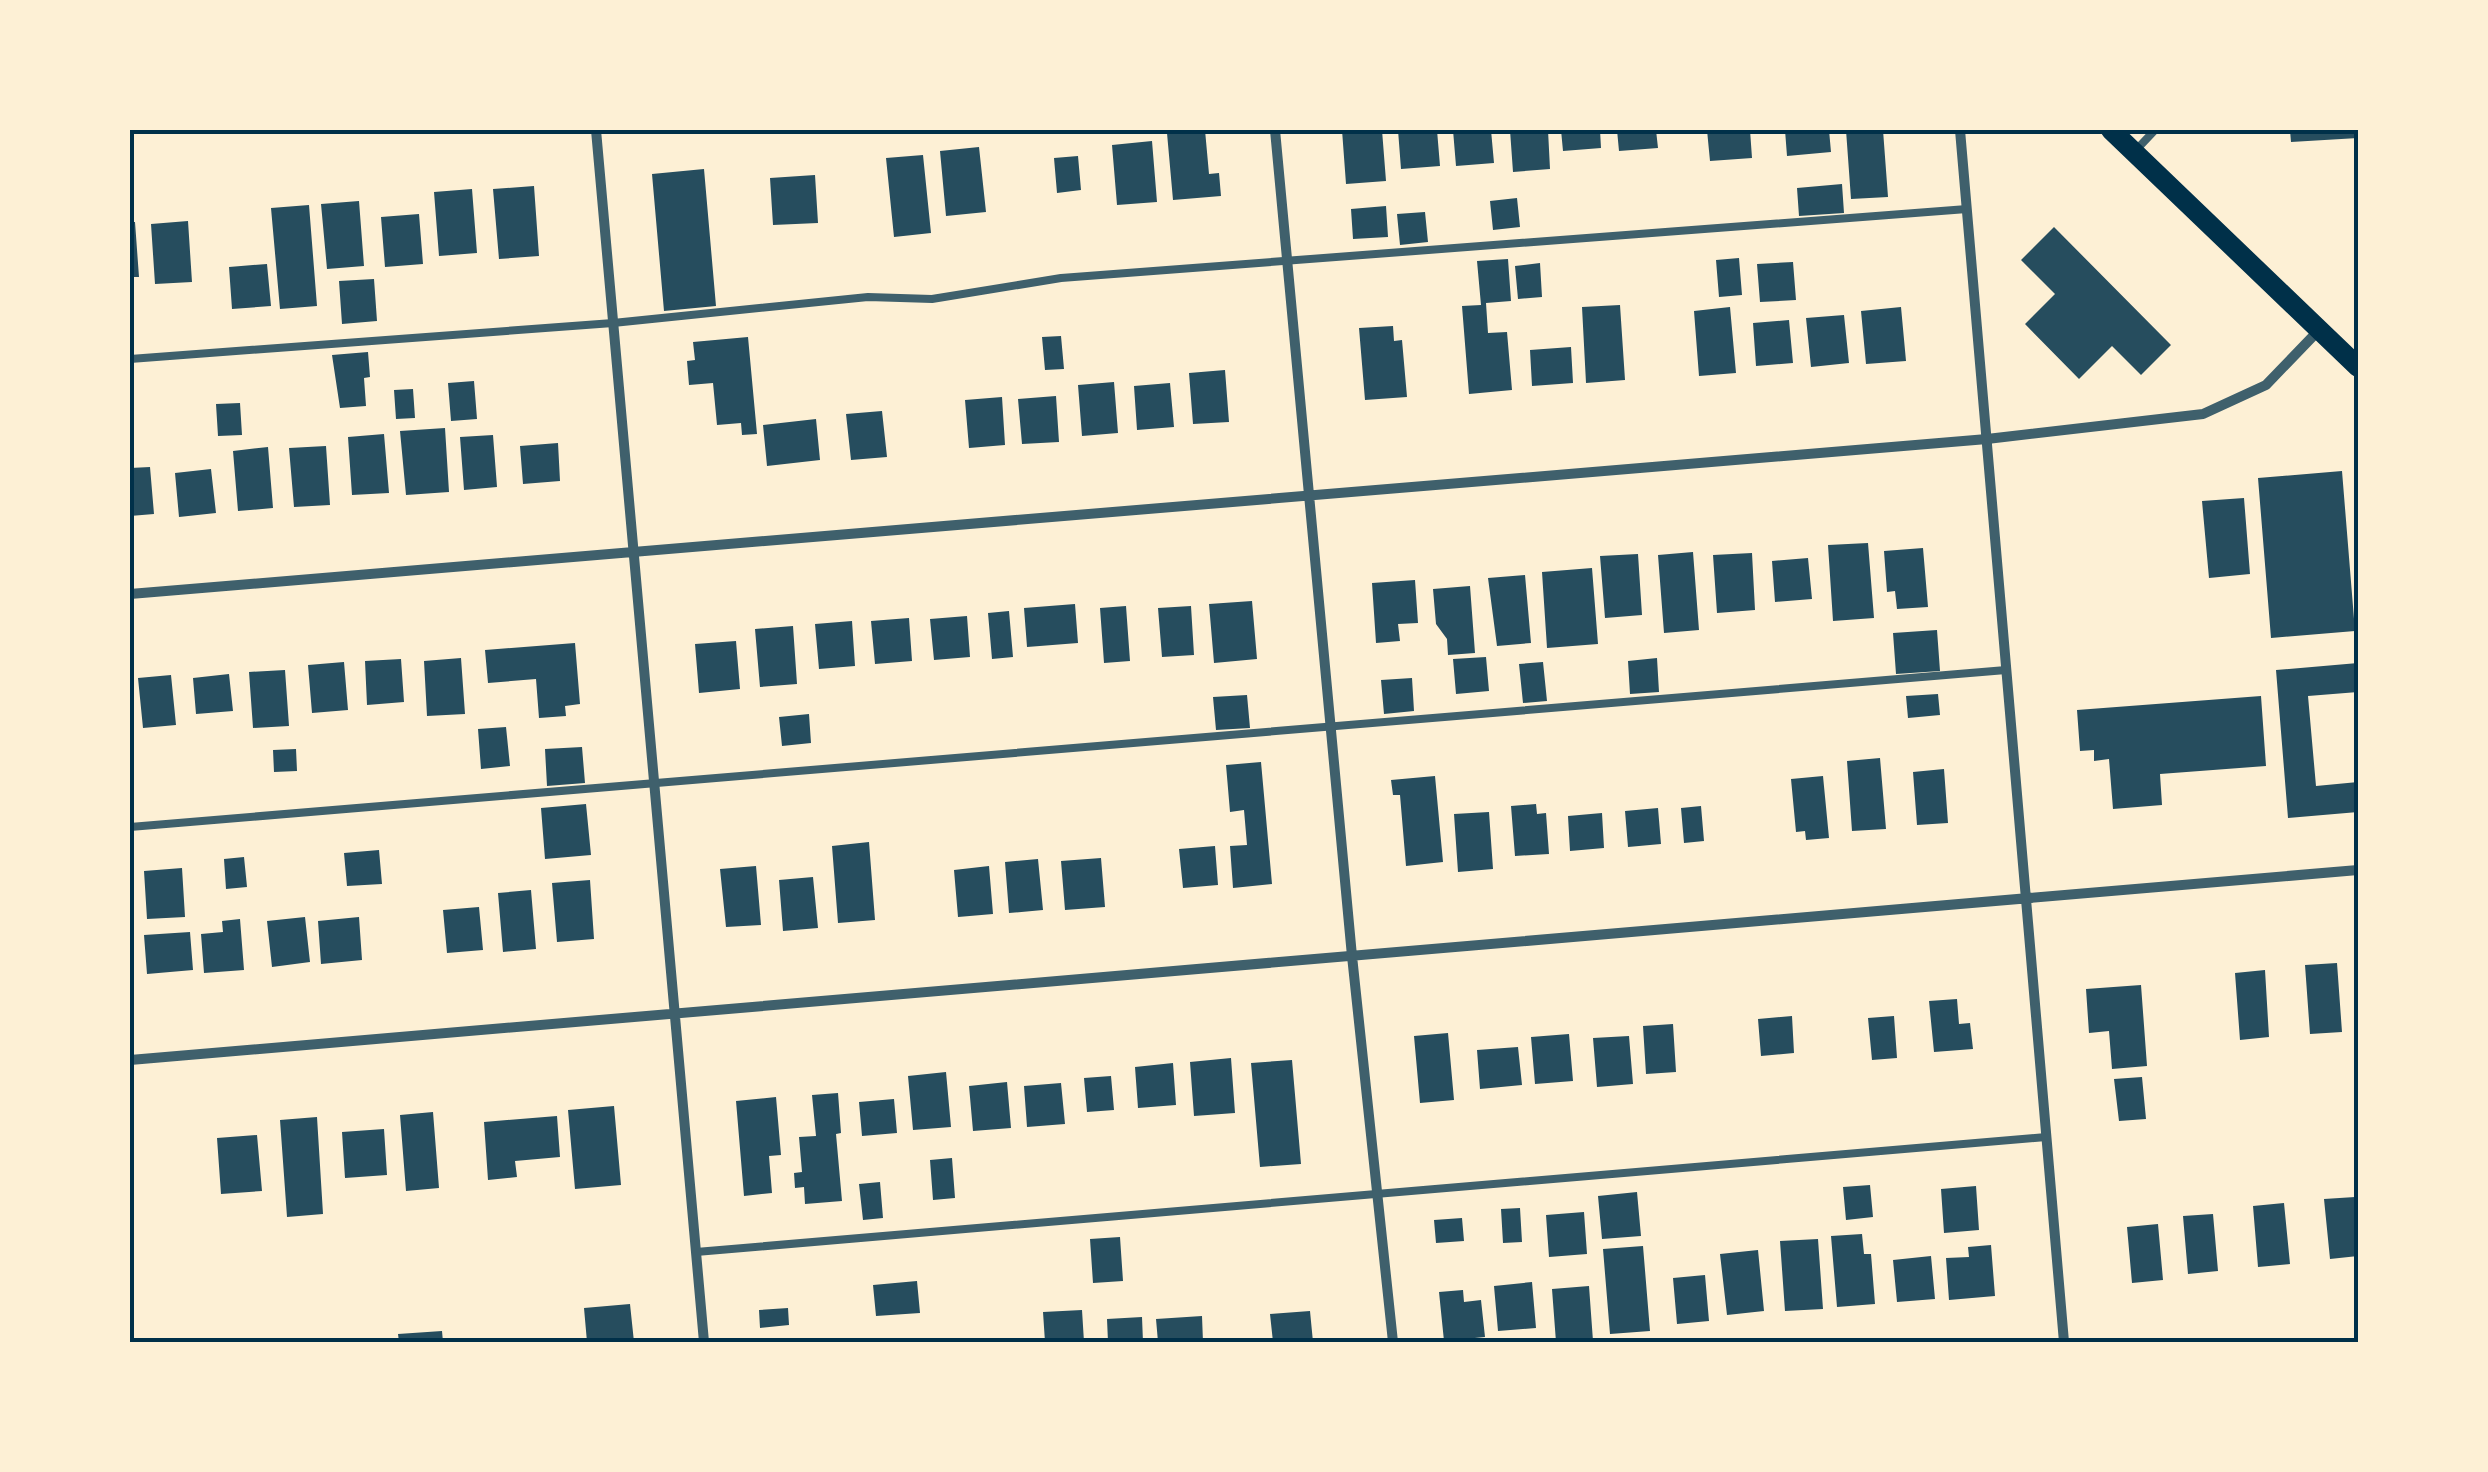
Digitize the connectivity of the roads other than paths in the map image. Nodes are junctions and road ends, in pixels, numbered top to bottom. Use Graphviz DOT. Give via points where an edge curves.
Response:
graph roads {
  1 [pos="596,130"];
  2 [pos="1275,130"];
  3 [pos="1960,130"];
  4 [pos="2111,130"];
  5 [pos="2155,130"];
  6 [pos="2134,152"];
  7 [pos="1967,210"];
  8 [pos="1287,260"];
  9 [pos="613,323"];
  10 [pos="2318,331"];
  11 [pos="130,359"];
  12 [pos="2358,367"];
  13 [pos="1987,439"];
  14 [pos="1308,498"];
  15 [pos="634,550"];
  16 [pos="130,594"];
  17 [pos="2006,670"];
  18 [pos="1330,729"];
  19 [pos="654,784"];
  20 [pos="130,827"];
  21 [pos="2358,870"];
  22 [pos="2026,900"];
  23 [pos="1352,956"];
  24 [pos="675,1014"];
  25 [pos="130,1060"];
  26 [pos="2046,1137"];
  27 [pos="1377,1191"];
  28 [pos="696,1252"];
  29 [pos="704,1342"];
  30 [pos="1394,1342"];
  31 [pos="2064,1342"];
  1 -- 9 [label="street"];
  2 -- 8 [label="street"];
  3 -- 7 [label="street"];
  4 -- 6 [label="main road"];
  5 -- 6 [label="lane"];
  6 -- 10 [label="main road"];
  7 -- 8 [label="lane"];
  7 -- 13 [label="street"];
  8 -- 9 [label="lane" via="1061,278 932,299 868,297"];
  8 -- 14 [label="street"];
  9 -- 11 [label="lane"];
  9 -- 15 [label="street"];
  10 -- 12 [label="main road"];
  10 -- 13 [label="street" via="2266,385 2203,414"];
  13 -- 14 [label="street"];
  13 -- 17 [label="street"];
  14 -- 15 [label="street"];
  14 -- 18 [label="street"];
  15 -- 16 [label="street"];
  15 -- 19 [label="street"];
  17 -- 18 [label="lane"];
  17 -- 22 [label="street"];
  18 -- 19 [label="lane"];
  18 -- 23 [label="street"];
  19 -- 20 [label="lane"];
  19 -- 24 [label="street"];
  21 -- 22 [label="street"];
  22 -- 23 [label="street"];
  22 -- 26 [label="street"];
  23 -- 24 [label="street"];
  23 -- 27 [label="street"];
  24 -- 25 [label="street"];
  24 -- 28 [label="street"];
  26 -- 27 [label="lane"];
  26 -- 31 [label="street"];
  27 -- 28 [label="lane"];
  27 -- 30 [label="street"];
  28 -- 29 [label="street"];
}
